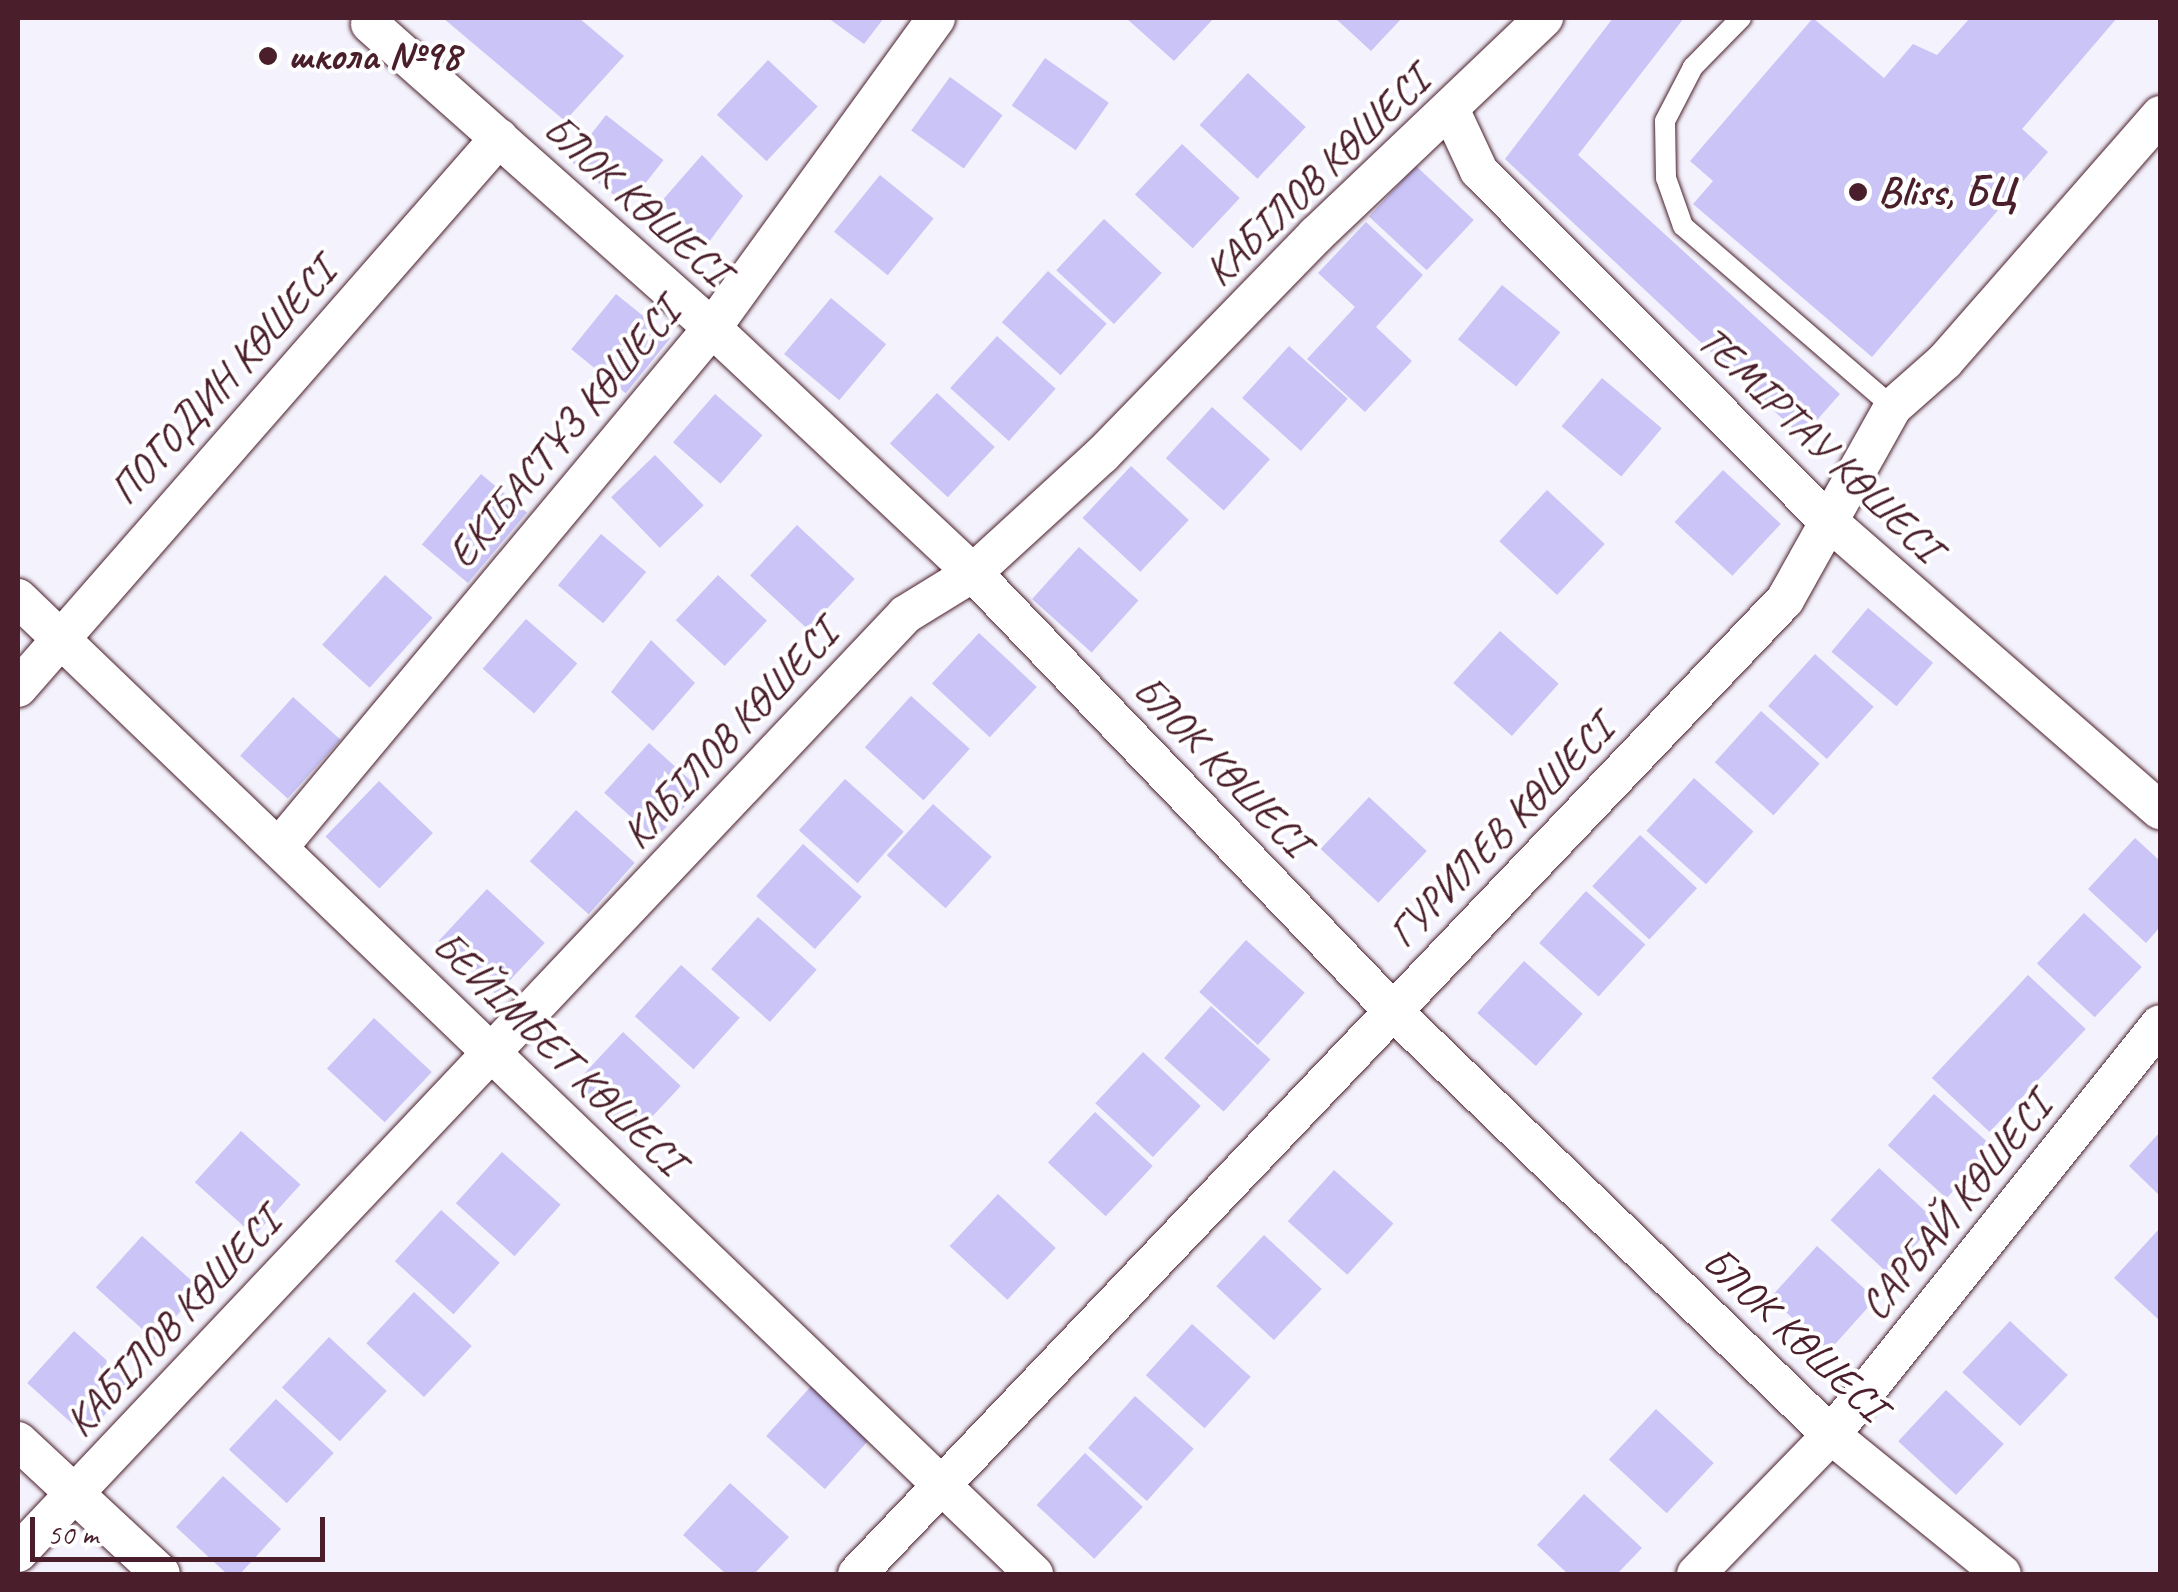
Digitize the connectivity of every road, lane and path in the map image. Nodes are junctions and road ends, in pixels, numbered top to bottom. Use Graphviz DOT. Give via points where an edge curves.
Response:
graph roads {
  1 [pos="936,18"];
  2 [pos="1544,18"];
  3 [pos="1741,18"];
  4 [pos="370,24"];
  5 [pos="1451,110"];
  6 [pos="2160,115"];
  7 [pos="499,138"];
  8 [pos="712,328"];
  9 [pos="1893,406"];
  10 [pos="1826,519"];
  11 [pos="973,573"];
  12 [pos="18,598"];
  13 [pos="58,636"];
  14 [pos="18,688"];
  15 [pos="2160,810"];
  16 [pos="279,847"];
  17 [pos="1393,1010"];
  18 [pos="2160,1024"];
  19 [pos="491,1052"];
  20 [pos="1831,1434"];
  21 [pos="18,1441"];
  22 [pos="940,1484"];
  23 [pos="74,1493"];
  24 [pos="18,1554"];
  25 [pos="160,1574"];
  26 [pos="857,1574"];
  27 [pos="1034,1574"];
  28 [pos="1696,1574"];
  29 [pos="2002,1574"];
  1 -- 8 [label="street, ЕКІБАСТҰЗ КӨШЕСІ"];
  2 -- 5 [label="street, КАБІЛОВ КӨШЕСІ"];
  3 -- 9 [label="lane" via="1693,67 1665,122 1666,178 1683,226"];
  4 -- 7 [label="street, БЛОК КӨШЕСІ"];
  5 -- 10 [label="street, ТЕМІРТАУ КӨШЕСІ" via="1480,170"];
  5 -- 11 [label="street, КАБІЛОВ КӨШЕСІ"];
  6 -- 9 [label="street, ГУРИЛЕВ КӨШЕСІ" via="1945,361"];
  7 -- 8 [label="street, БЛОК КӨШЕСІ"];
  7 -- 13 [label="street, ПОГОДИН КӨШЕСІ"];
  8 -- 11 [label="street, БЛОК КӨШЕСІ"];
  8 -- 16 [label="street, ЕКІБАСТҰЗ КӨШЕСІ"];
  9 -- 10 [label="street, ГУРИЛЕВ КӨШЕСІ"];
  10 -- 15 [label="street, ТЕМІРТАУ КӨШЕСІ"];
  10 -- 17 [label="street, ГУРИЛЕВ КӨШЕСІ" via="1785,600"];
  11 -- 17 [label="street, БЛОК КӨШЕСІ"];
  11 -- 19 [label="street, КАБІЛОВ КӨШЕСІ" via="906,614"];
  12 -- 13 [label="street, БЕЙІМБЕТ КӨШЕСІ"];
  13 -- 14 [label="street, ПОГОДИН КӨШЕСІ"];
  13 -- 16 [label="street, БЕЙІМБЕТ КӨШЕСІ"];
  16 -- 19 [label="street, БЕЙІМБЕТ КӨШЕСІ"];
  17 -- 20 [label="street, БЛОК КӨШЕСІ"];
  17 -- 22 [label="street, ГУРИЛЕВ КӨШЕСІ"];
  18 -- 20 [label="street, САРБАЙ КӨШЕСІ"];
  19 -- 22 [label="street, БЕЙІМБЕТ КӨШЕСІ"];
  19 -- 23 [label="street, КАБІЛОВ КӨШЕСІ"];
  20 -- 28 [label="street, САРБАЙ КӨШЕСІ"];
  20 -- 29 [label="street, БЛОК КӨШЕСІ"];
  21 -- 23 [label="street"];
  22 -- 26 [label="street, ГУРИЛЕВ КӨШЕСІ"];
  22 -- 27 [label="street, БЕЙІМБЕТ КӨШЕСІ"];
  23 -- 24 [label="street, КАБІЛОВ КӨШЕСІ"];
  23 -- 25 [label="street"];
}
